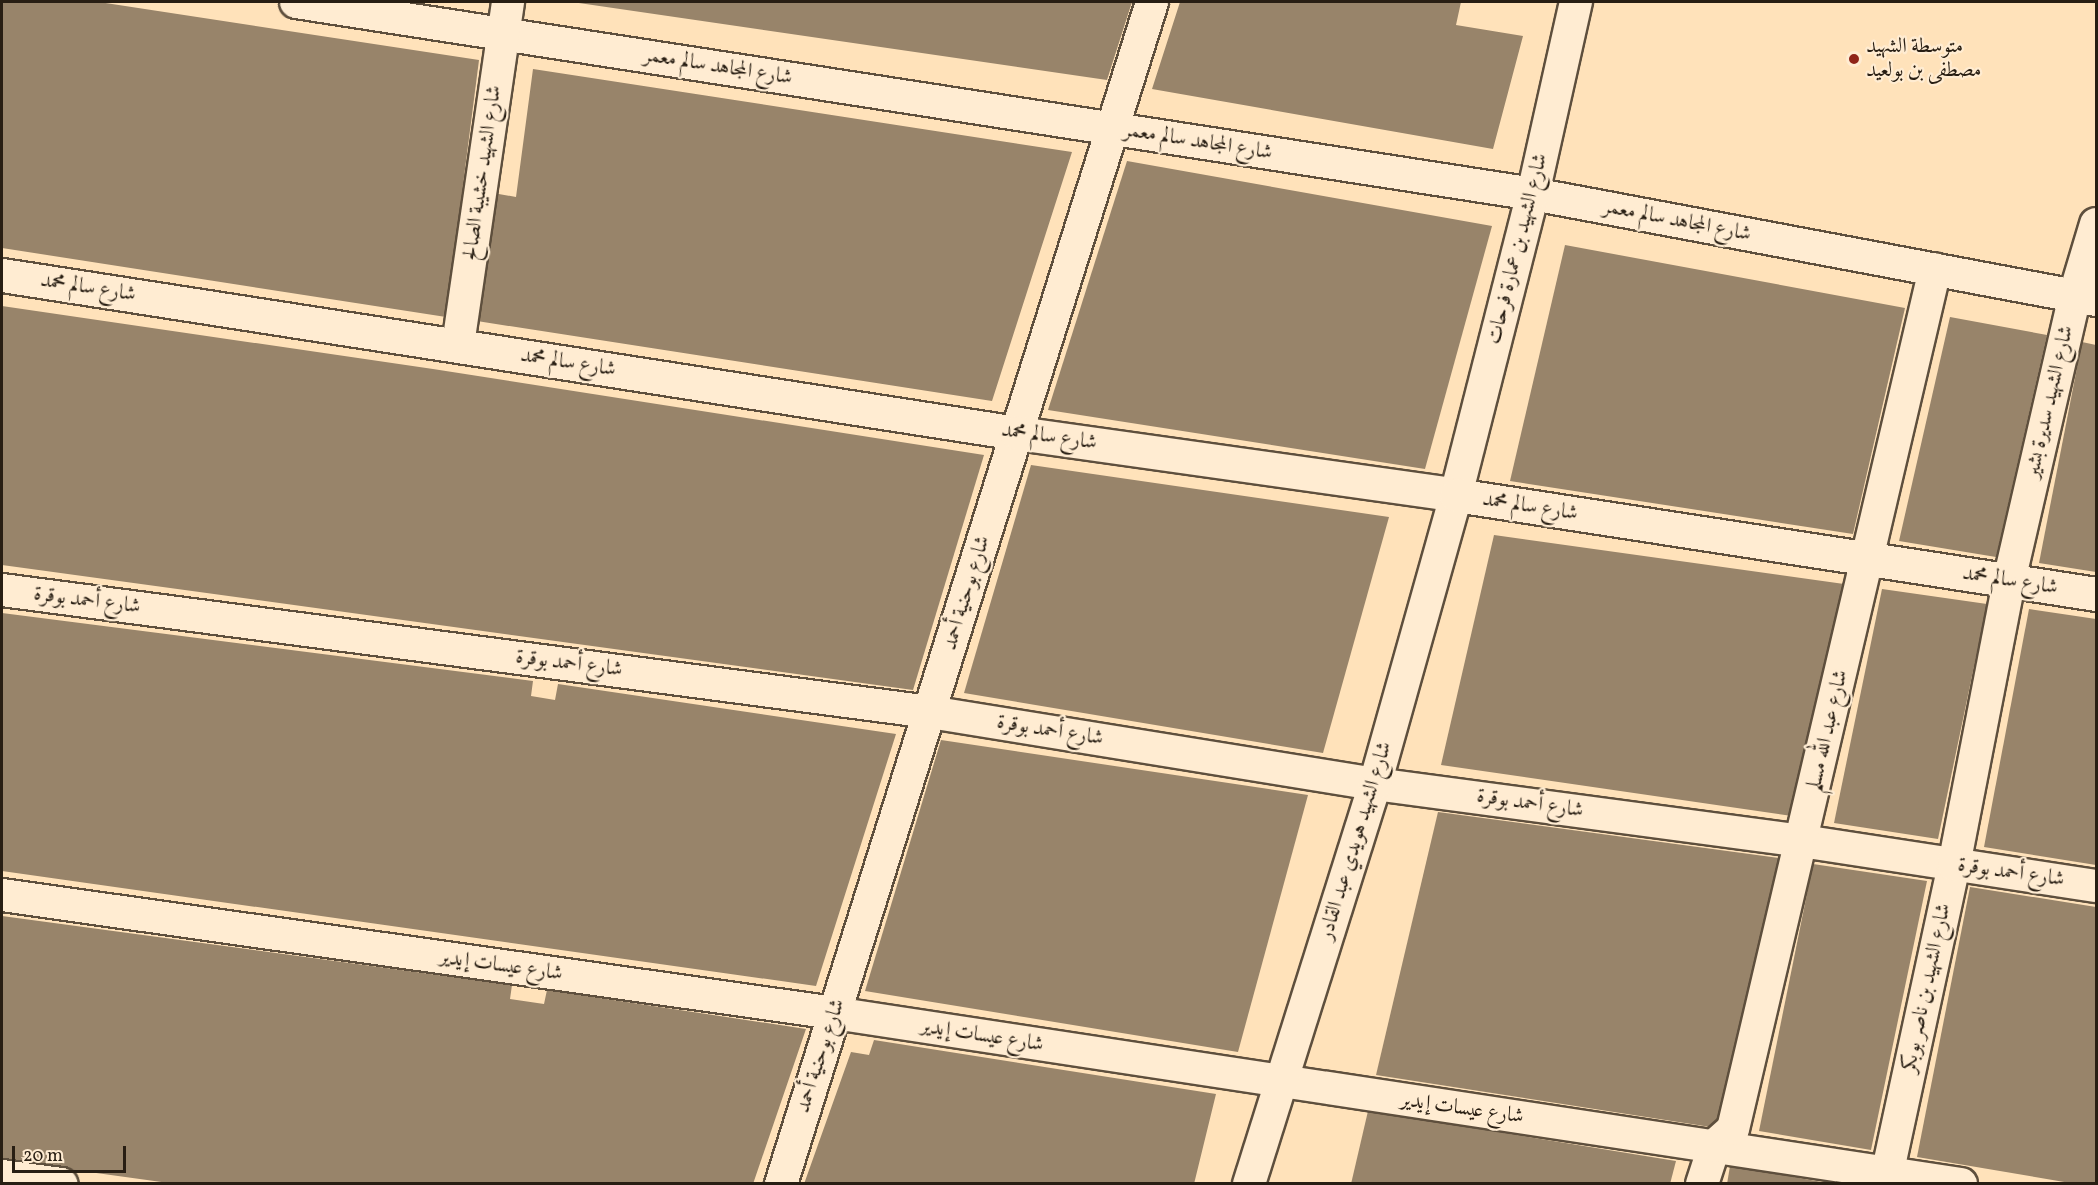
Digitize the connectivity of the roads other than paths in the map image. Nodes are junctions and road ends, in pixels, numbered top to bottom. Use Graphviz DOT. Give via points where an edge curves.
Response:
graph roads {
  1 [pos="296,2"];
  2 [pos="508,2"];
  3 [pos="1152,2"];
  4 [pos="1576,2"];
  5 [pos="504,34"];
  6 [pos="1110,128"];
  7 [pos="1533,194"];
  8 [pos="2097,224"];
  9 [pos="1935,269"];
  10 [pos="2,275"];
  11 [pos="2086,297"];
  12 [pos="458,345"];
  13 [pos="1017,433"];
  14 [pos="1456,495"];
  15 [pos="1869,558"];
  16 [pos="2009,581"];
  17 [pos="2,590"];
  18 [pos="2097,594"];
  19 [pos="930,712"];
  20 [pos="1375,784"];
  21 [pos="1802,841"];
  22 [pos="1954,865"];
  23 [pos="2097,886"];
  24 [pos="2,895"];
  25 [pos="834,1013"];
  26 [pos="1280,1082"];
  27 [pos="1714,1146"];
  28 [pos="2,1176"];
  29 [pos="1886,1178"];
  30 [pos="61,1184"];
  31 [pos="781,1184"];
  32 [pos="1249,1184"];
  33 [pos="1702,1184"];
  34 [pos="1961,1184"];
  1 -- 5 [label="street, شارع المجاهد سالم معمر"];
  2 -- 5 [label="street, شارع الشهيد خشيبة الصالح"];
  3 -- 6 [label="street, شارع بوحنية أحمد"];
  4 -- 7 [label="street, شارع الشهيد بن عمارة فرحات"];
  5 -- 6 [label="street, شارع المجاهد سالم معمر"];
  5 -- 12 [label="street, شارع الشهيد خشيبة الصالح"];
  6 -- 7 [label="street, شارع المجاهد سالم معمر"];
  6 -- 13 [label="street, شارع بوحنية أحمد"];
  7 -- 9 [label="street, شارع المجاهد سالم معمر"];
  7 -- 14 [label="street, شارع الشهيد بن عمارة فرحات"];
  8 -- 11 [label="street, شارع الشهيد سديرة بشير"];
  9 -- 11 [label="street, شارع المجاهد سالم معمر"];
  9 -- 15 [label="street, شارع عبد الله مسلم"];
  10 -- 12 [label="street, شارع سالم محمد"];
  11 -- 16 [label="street, شارع الشهيد سديرة بشير"];
  12 -- 13 [label="street, شارع سالم محمد"];
  13 -- 14 [label="street, شارع سالم محمد"];
  13 -- 19 [label="street, شارع بوحنية أحمد"];
  14 -- 15 [label="street, شارع سالم محمد"];
  14 -- 20 [label="street, شارع الشهيد هويدي عبد القادر"];
  15 -- 16 [label="street, شارع سالم محمد"];
  15 -- 21 [label="street, شارع عبد الله مسلم"];
  16 -- 18 [label="street, شارع سالم محمد"];
  16 -- 22 [label="street, شارع الشهيد بن ناصر بوبكر"];
  17 -- 19 [label="street, شارع أحمد بوقرة"];
  19 -- 20 [label="street, شارع أحمد بوقرة"];
  19 -- 25 [label="street, شارع بوحنية أحمد"];
  20 -- 21 [label="street, شارع أحمد بوقرة"];
  20 -- 26 [label="street, شارع الشهيد هويدي عبد القادر"];
  21 -- 22 [label="street, شارع أحمد بوقرة"];
  21 -- 27 [label="street, شارع عبد الله مسلم" via="1732,1129"];
  22 -- 23 [label="street, شارع أحمد بوقرة"];
  22 -- 29 [label="street, شارع الشهيد بن ناصر بوبكر"];
  24 -- 25 [label="street, شارع عيسات إيدير"];
  25 -- 26 [label="street, شارع عيسات إيدير"];
  25 -- 31 [label="street, شارع بوحنية أحمد"];
  26 -- 27 [label="street, شارع عيسات إيدير"];
  26 -- 32 [label="street, شارع الشهيد هويدي عبد القادر"];
  27 -- 29 [label="street, شارع عيسات إيدير"];
  27 -- 33 [label="street, شارع عبد الله مسلم"];
  28 -- 30 [label="street"];
  29 -- 34 [label="street, شارع عيسات إيدير"];
}
